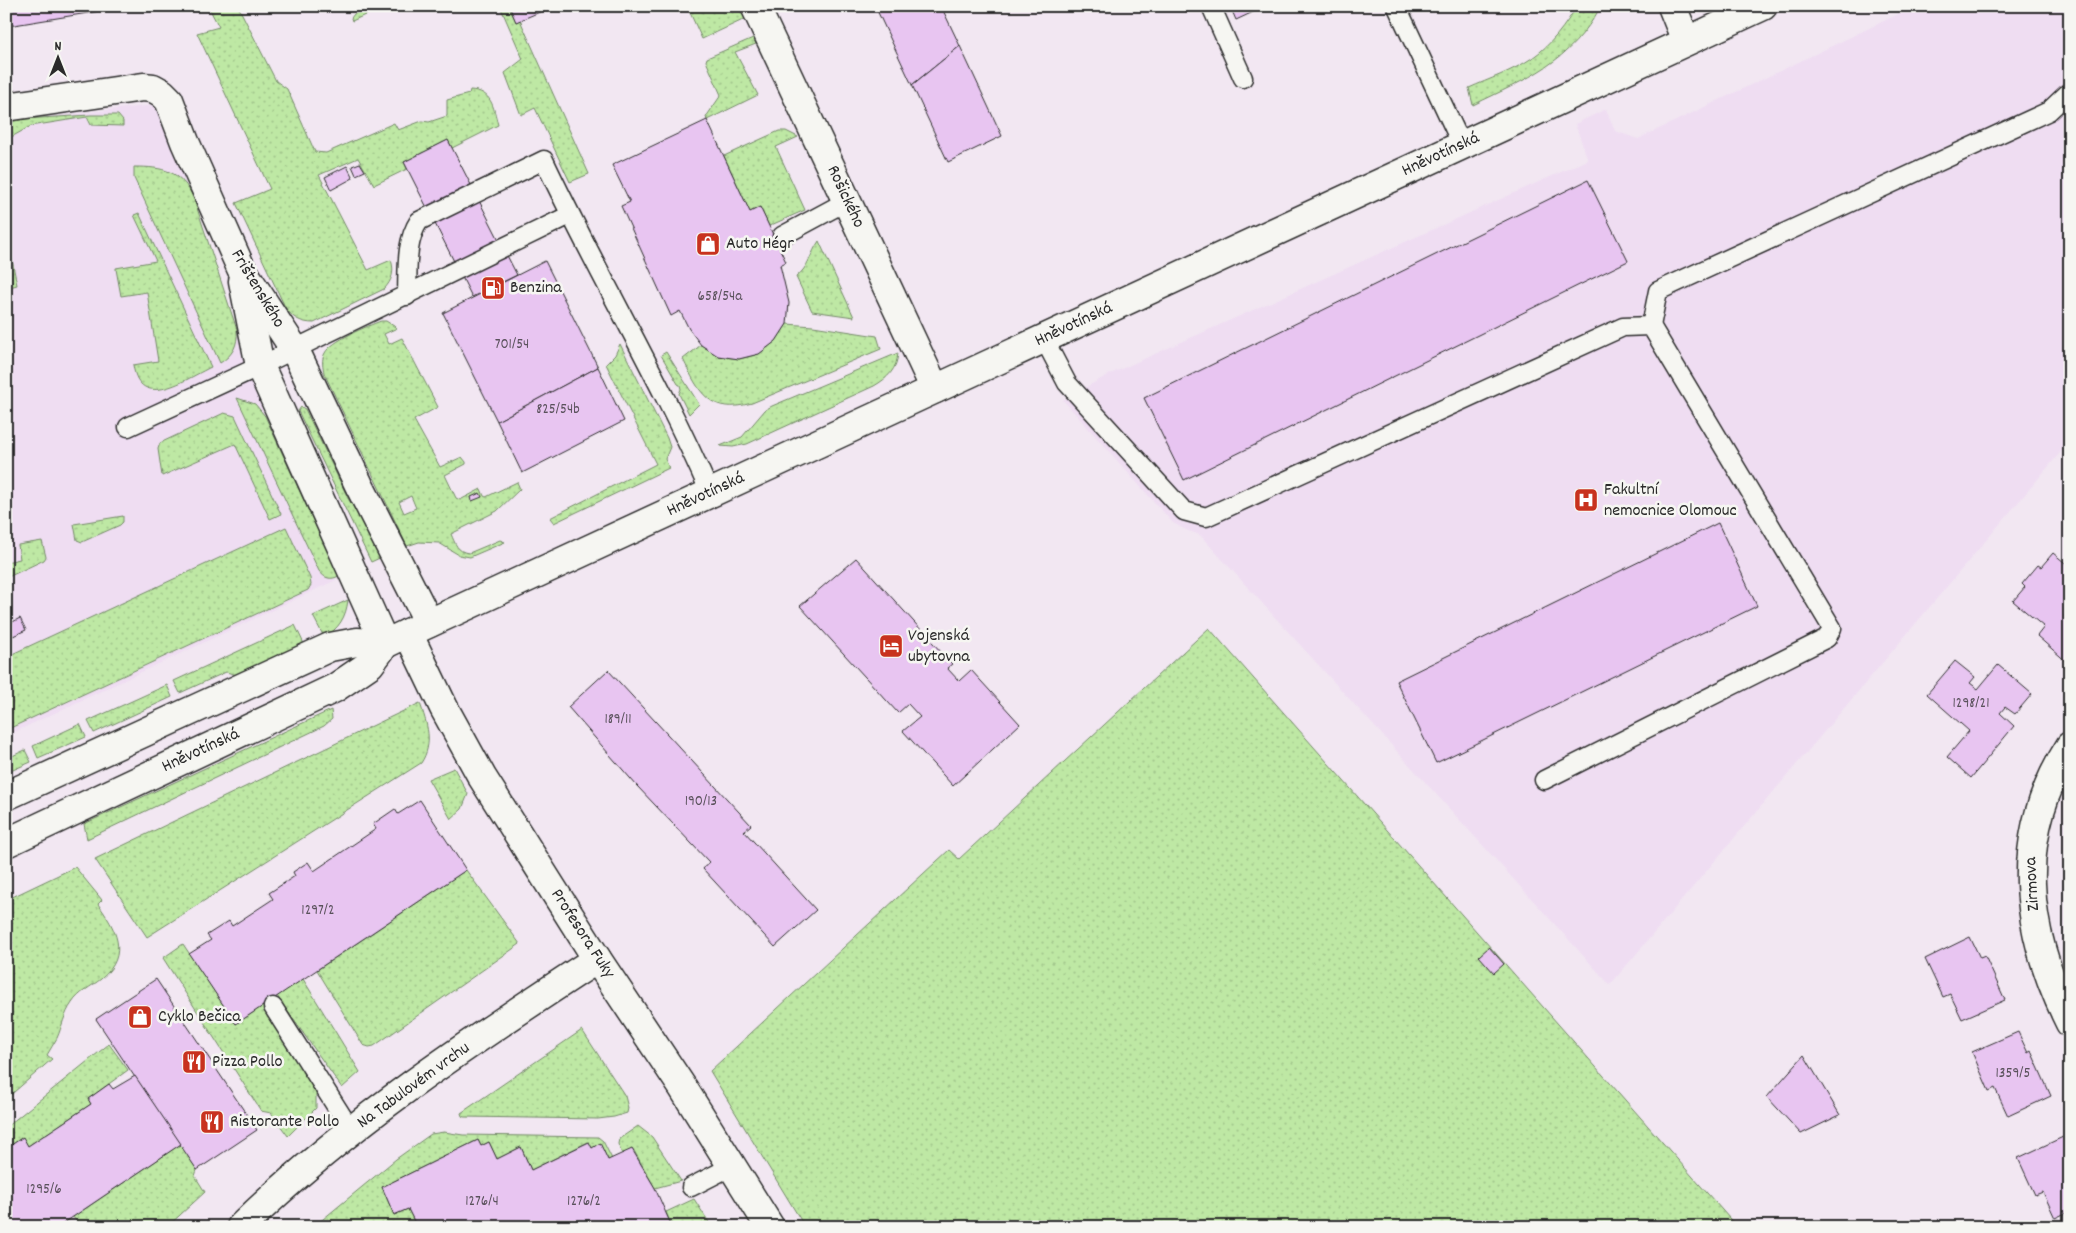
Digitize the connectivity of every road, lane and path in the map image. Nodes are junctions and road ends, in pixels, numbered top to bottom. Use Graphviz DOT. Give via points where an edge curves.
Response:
graph roads {
  1 [pos="1211,6"];
  2 [pos="1672,6"];
  3 [pos="1763,6"];
  4 [pos="1398,7"];
  5 [pos="760,8"];
  6 [pos="1686,41"];
  7 [pos="1243,78"];
  8 [pos="2070,91"];
  9 [pos="6,107"];
  10 [pos="1462,146"];
  11 [pos="847,201"];
  12 [pos="570,215"];
  13 [pos="782,236"];
  14 [pos="241,268"];
  15 [pos="407,296"];
  16 [pos="1651,326"];
  17 [pos="1044,339"];
  18 [pos="295,350"];
  19 [pos="260,366"];
  20 [pos="935,389"];
  21 [pos="128,427"];
  22 [pos="710,494"];
  23 [pos="408,633"];
  24 [pos="2070,746"];
  25 [pos="1544,780"];
  26 [pos="6,796"];
  27 [pos="6,844"];
  28 [pos="597,959"];
  29 [pos="273,1007"];
  30 [pos="2070,1023"];
  31 [pos="351,1130"];
  32 [pos="732,1166"];
  33 [pos="691,1187"];
  34 [pos="241,1227"];
  35 [pos="770,1227"];
  1 -- 7 [label="lane"];
  2 -- 6 [label="street"];
  3 -- 6 [label="street, Hněvotínská"];
  4 -- 10 [label="lane"];
  5 -- 11 [label="street, Rošického"];
  6 -- 10 [label="street, Hněvotínská"];
  8 -- 16 [label="lane" via="2049,111 1658,291"];
  9 -- 14 [label="street, Frištenského" via="143,87 162,93 169,100"];
  10 -- 17 [label="street, Hněvotínská"];
  11 -- 13 [label="lane"];
  11 -- 20 [label="street, Rošického"];
  12 -- 15 [label="lane"];
  12 -- 15 [label="lane" via="544,160 419,221 413,230 408,257"];
  12 -- 22 [label="lane" via="692,452"];
  14 -- 18 [label="street, Frištenského"];
  14 -- 19 [label="street"];
  15 -- 18 [label="lane"];
  16 -- 17 [label="lane" via="1623,327 1206,517 1184,511 1067,383"];
  16 -- 25 [label="lane" via="1832,628 1827,638"];
  17 -- 20 [label="street, Hněvotínská"];
  18 -- 19 [label="lane"];
  18 -- 23 [label="street, Frištenského" via="359,485"];
  19 -- 21 [label="lane"];
  19 -- 23 [label="street"];
  20 -- 22 [label="street, Hněvotínská"];
  22 -- 23 [label="street, Hněvotínská"];
  23 -- 26 [label="street, Hněvotínská" via="330,647"];
  23 -- 27 [label="street, Hněvotínská" via="335,688"];
  23 -- 28 [label="street, Profesora Fuky" via="467,751"];
  24 -- 30 [label="street, Zirmova" via="2043,799 2030,866 2032,905 2040,944"];
  28 -- 31 [label="street, Na Tabulovém vrchu"];
  28 -- 32 [label="street, Profesora Fuky"];
  29 -- 31 [label="lane"];
  31 -- 34 [label="street, Na Tabulovém vrchu" via="291,1179"];
  32 -- 33 [label="lane"];
  32 -- 35 [label="street, Profesora Fuky"];
}
